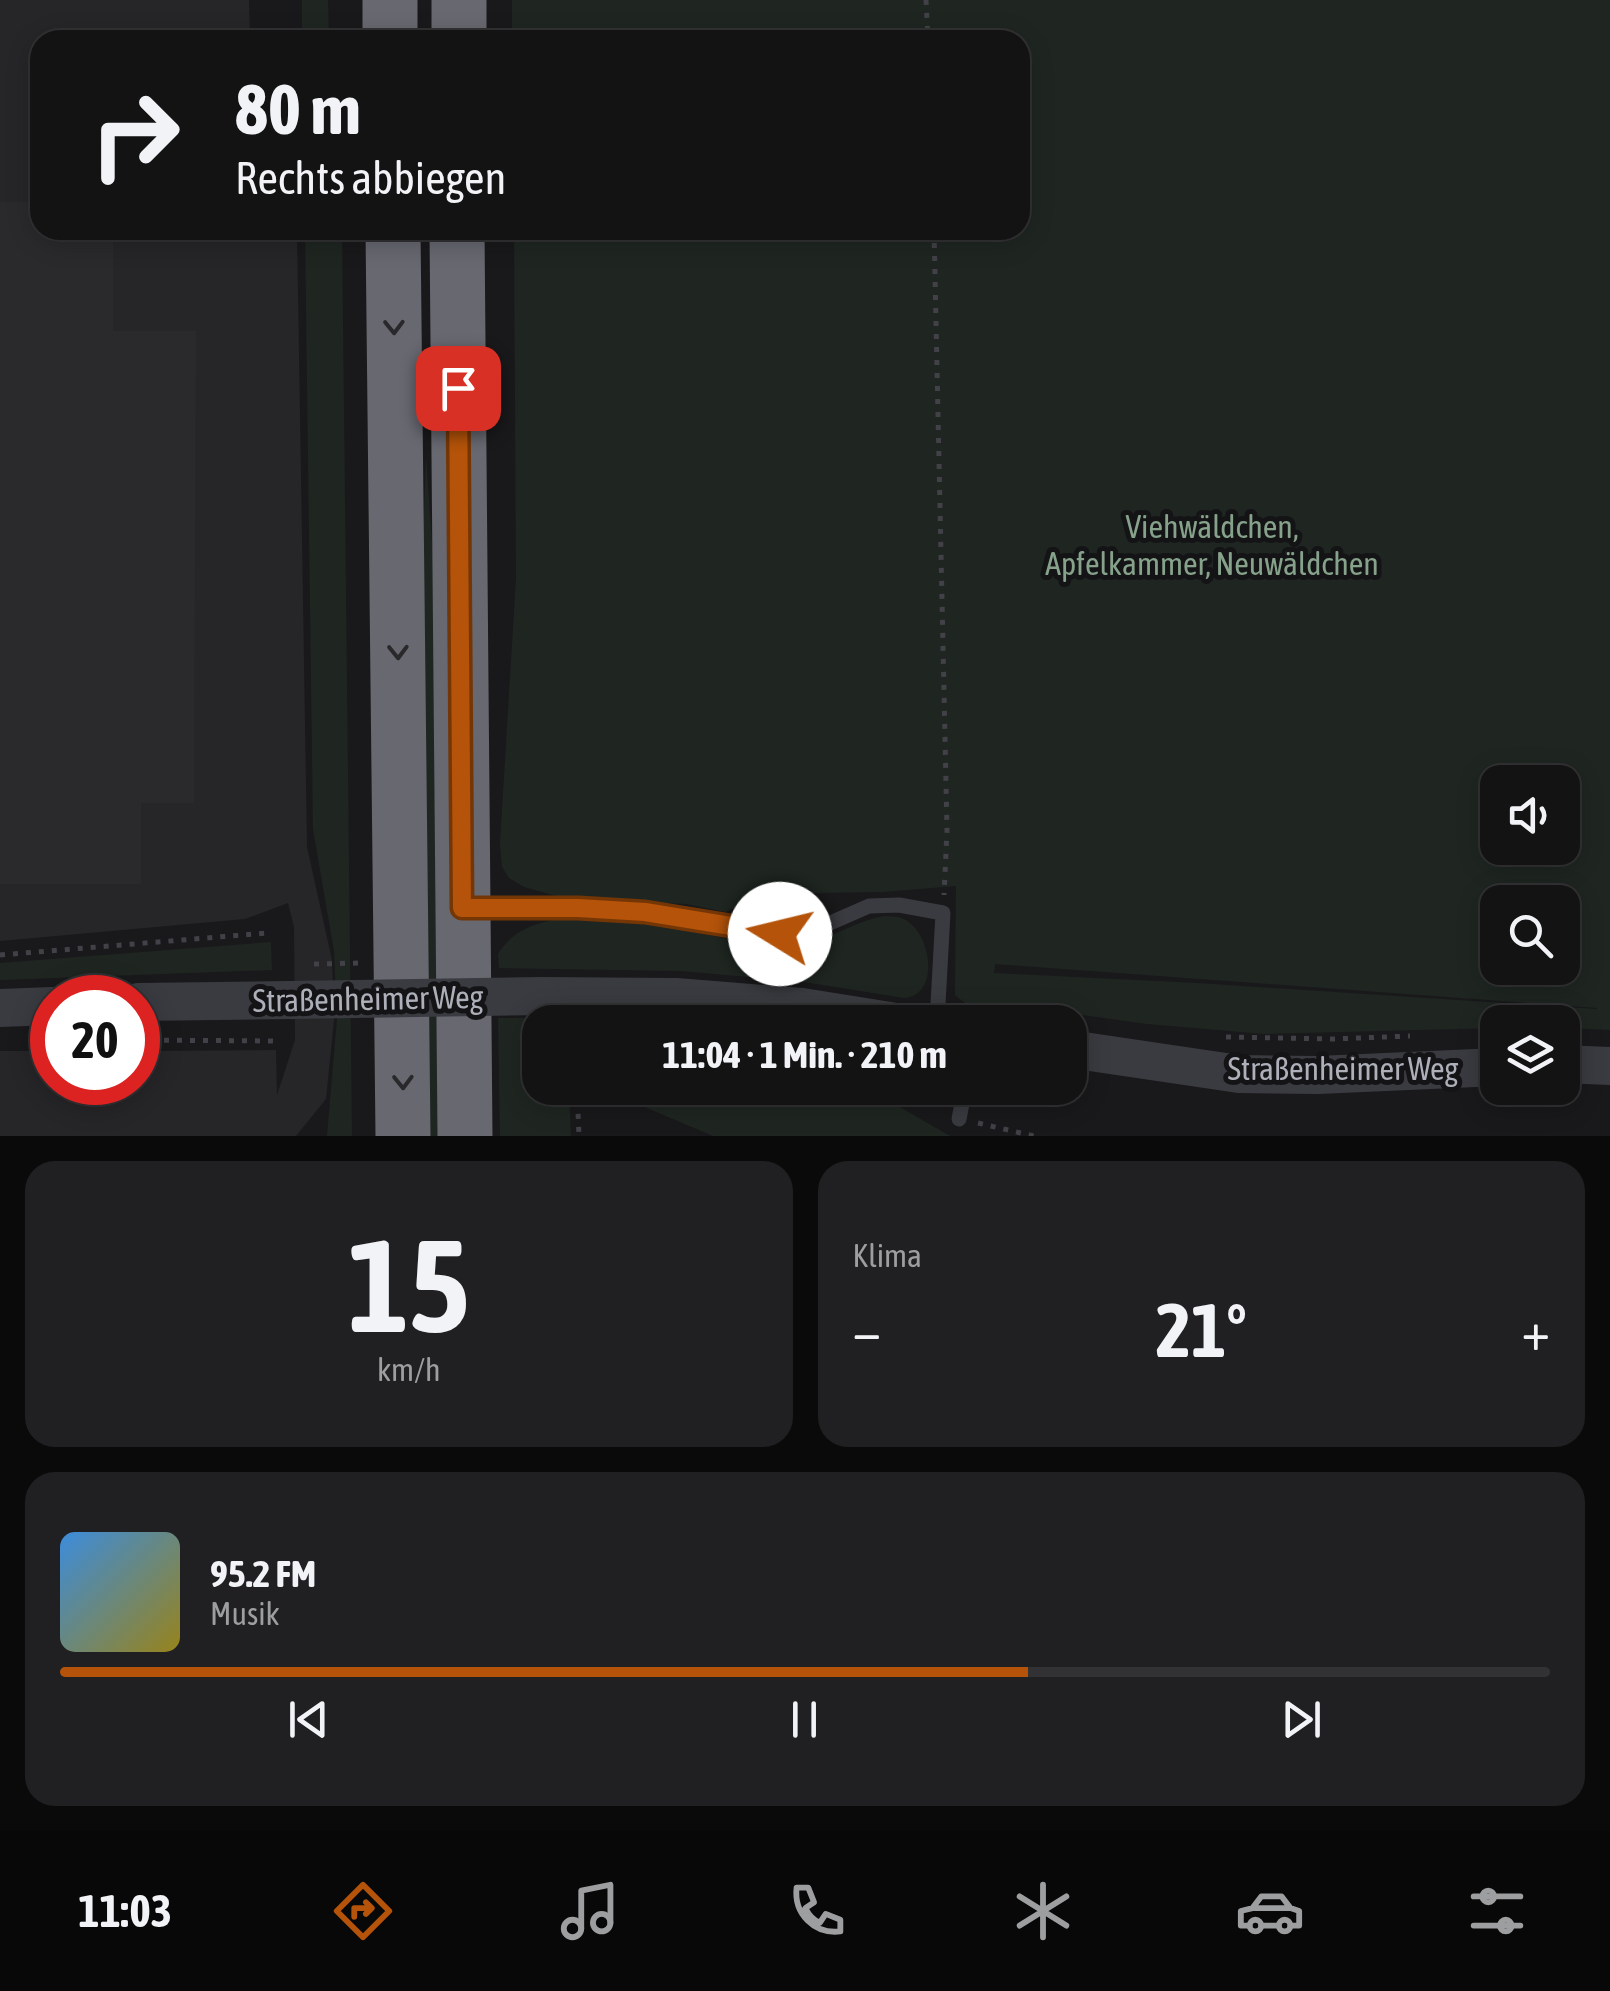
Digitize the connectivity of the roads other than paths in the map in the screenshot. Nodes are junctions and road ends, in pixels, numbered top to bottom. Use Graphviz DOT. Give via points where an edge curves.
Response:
graph roads {
  1 [pos="390,0"];
  2 [pos="459,0"];
  3 [pos="390,30"];
  4 [pos="459,30"];
  5 [pos="392,240"];
  6 [pos="457,240"];
  7 [pos="462,908"];
  8 [pos="160,1002"];
  9 [pos="774,1005"];
  10 [pos="938,1005"];
  11 [pos="30,1007"];
  12 [pos="0,1008"];
  13 [pos="1087,1038"];
  14 [pos="1580,1065"];
  15 [pos="1610,1066"];
  16 [pos="1480,1068"];
  17 [pos="962,1105"];
  18 [pos="960,1119"];
  19 [pos="403,1136"];
  20 [pos="465,1136"];
  1 -- 3 [label="highway"];
  2 -- 4 [label="highway"];
  5 -- 19 [label="highway, one-way"];
  6 -- 7 [label="highway"];
  7 -- 10 [label="lane" via="645,912 780,934 812,931 869,906 943,913"];
  7 -- 20 [label="highway"];
  8 -- 9 [label="street, Straßenheimer Weg, bridge" via="542,996"];
  11 -- 12 [label="street"];
  13 -- 16 [label="street, Straßenheimer Weg" via="1239,1074"];
  14 -- 15 [label="street"];
  17 -- 18 [label="lane"];
}
